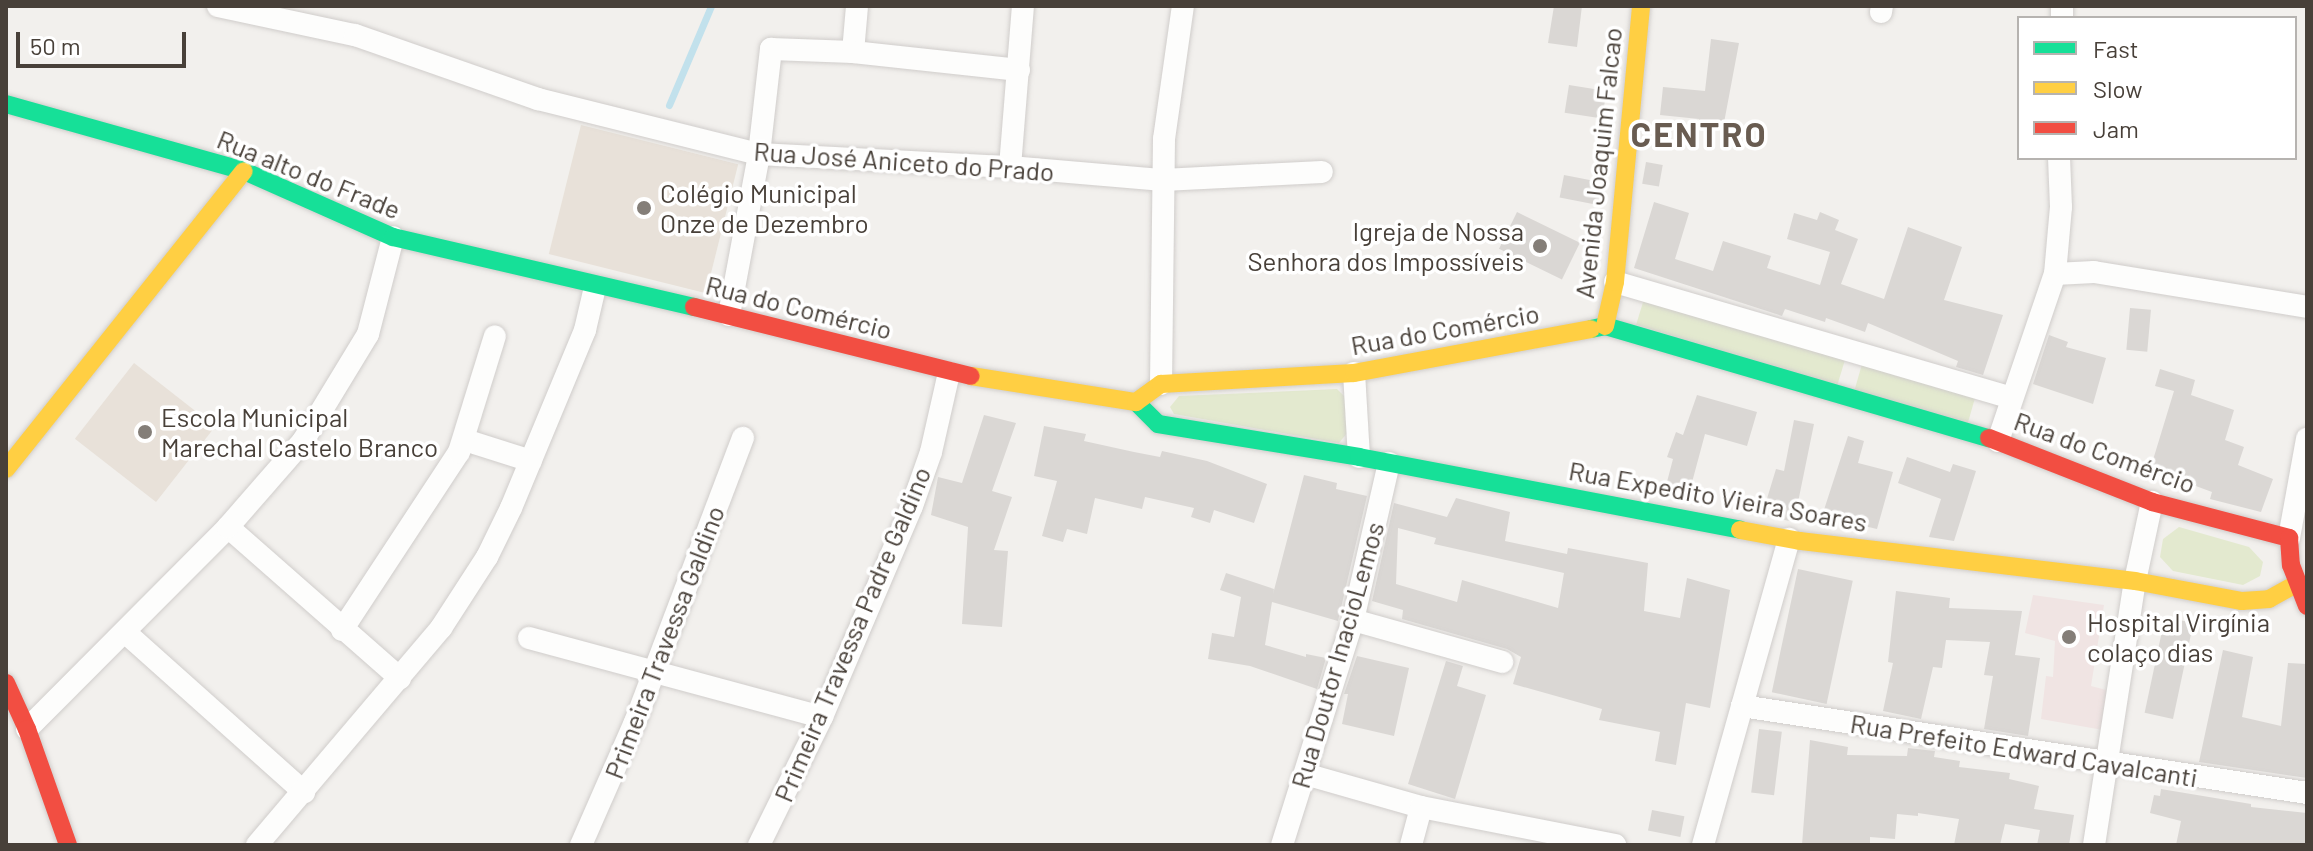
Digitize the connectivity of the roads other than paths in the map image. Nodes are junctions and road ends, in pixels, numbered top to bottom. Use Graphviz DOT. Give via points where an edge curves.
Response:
graph roads {
  1 [pos="218,6"];
  2 [pos="857,6"];
  3 [pos="1023,6"];
  4 [pos="1183,6"];
  5 [pos="1641,6"];
  6 [pos="853,52"];
  7 [pos="1019,70"];
  8 [pos="6,104"];
  9 [pos="759,154"];
  10 [pos="2059,160"];
  11 [pos="1010,167"];
  12 [pos="244,171"];
  13 [pos="1322,172"];
  14 [pos="1163,180"];
  15 [pos="393,237"];
  16 [pos="2055,274"];
  17 [pos="1615,282"];
  18 [pos="595,287"];
  19 [pos="2307,307"];
  20 [pos="729,315"];
  21 [pos="1605,326"];
  22 [pos="495,336"];
  23 [pos="949,373"];
  24 [pos="1354,373"];
  25 [pos="1161,384"];
  26 [pos="2011,398"];
  27 [pos="1136,402"];
  28 [pos="743,438"];
  29 [pos="2307,439"];
  30 [pos="465,440"];
  31 [pos="1998,441"];
  32 [pos="1359,457"];
  33 [pos="531,461"];
  34 [pos="1389,463"];
  35 [pos="6,469"];
  36 [pos="2152,502"];
  37 [pos="228,527"];
  38 [pos="2289,538"];
  39 [pos="1789,539"];
  40 [pos="2135,581"];
  41 [pos="2303,583"];
  42 [pos="2307,606"];
  43 [pos="1353,620"];
  44 [pos="342,630"];
  45 [pos="126,633"];
  46 [pos="529,638"];
  47 [pos="1502,662"];
  48 [pos="653,673"];
  49 [pos="400,678"];
  50 [pos="6,683"];
  51 [pos="1742,706"];
  52 [pos="822,717"];
  53 [pos="27,729"];
  54 [pos="2105,763"];
  55 [pos="1305,774"];
  56 [pos="304,792"];
  57 [pos="2307,793"];
  58 [pos="1421,807"];
  59 [pos="68,845"];
  60 [pos="257,845"];
  61 [pos="581,845"];
  62 [pos="759,845"];
  63 [pos="1282,845"];
  64 [pos="1411,845"];
  65 [pos="1615,845"];
  66 [pos="1703,845"];
  67 [pos="2094,845"];
  1 -- 9 [label="street, Rua José Aniceto do Prado" via="355,35 538,99"];
  2 -- 6 [label="street"];
  3 -- 7 [label="street"];
  4 -- 14 [label="street"];
  5 -- 17 [label="main road, Avenida Joaquim Falcao"];
  6 -- 7 [label="street"];
  6 -- 9 [label="street" via="771,49"];
  7 -- 11 [label="street"];
  8 -- 12 [label="main road, Rua alto do Frade"];
  9 -- 11 [label="street, Rua José Aniceto do Prado"];
  9 -- 20 [label="street"];
  10 -- 16 [label="street"];
  11 -- 14 [label="street, Rua José Aniceto do Prado"];
  12 -- 15 [label="main road, Rua alto do Frade"];
  12 -- 35 [label="main road"];
  13 -- 14 [label="street, Rua José Aniceto do Prado"];
  14 -- 25 [label="street"];
  15 -- 18 [label="main road, Rua alto do Frade"];
  15 -- 37 [label="street" via="375,313 356,358 303,441"];
  16 -- 19 [label="street" via="2094,272"];
  16 -- 26 [label="street"];
  17 -- 21 [label="main road, Avenida Joaquim Falcao"];
  17 -- 26 [label="street"];
  18 -- 20 [label="main road, Rua do Comércio"];
  18 -- 33 [label="street" via="585,330"];
  20 -- 23 [label="main road, Rua do Comércio"];
  21 -- 24 [label="main road, Rua do Comércio"];
  21 -- 31 [label="main road, Rua do Comércio"];
  22 -- 30 [label="street"];
  23 -- 27 [label="main road, Rua do Comércio"];
  23 -- 52 [label="street, Primeira Travessa Padre Galdino" via="912,506"];
  24 -- 25 [label="main road, Rua do Comércio"];
  24 -- 32 [label="street"];
  25 -- 27 [label="main road"];
  26 -- 31 [label="street"];
  27 -- 32 [label="main road, Rua Expedito Vieira Soares" via="1158,424"];
  28 -- 48 [label="street, Primeira Travessa Galdino"];
  29 -- 38 [label="street"];
  30 -- 33 [label="street"];
  30 -- 44 [label="street"];
  31 -- 36 [label="main road, Rua do Comércio"];
  32 -- 34 [label="main road, Rua Expedito Vieira Soares"];
  33 -- 49 [label="street" via="487,557 441,628"];
  34 -- 39 [label="main road, Rua Expedito Vieira Soares"];
  34 -- 43 [label="street, Rua Doutor InacioLemos"];
  36 -- 38 [label="main road, Rua do Comércio"];
  36 -- 40 [label="street"];
  37 -- 44 [label="street"];
  37 -- 45 [label="street"];
  38 -- 41 [label="main road" via="2291,565"];
  39 -- 40 [label="main road, Rua Expedito Vieira Soares"];
  39 -- 51 [label="street"];
  40 -- 41 [label="main road, Rua Expedito Vieira Soares" via="2242,601 2269,599"];
  40 -- 54 [label="street"];
  41 -- 42 [label="main road"];
  43 -- 47 [label="street"];
  43 -- 55 [label="street, Rua Doutor InacioLemos"];
  44 -- 49 [label="street"];
  45 -- 53 [label="street"];
  45 -- 56 [label="street"];
  46 -- 48 [label="street"];
  48 -- 52 [label="street"];
  48 -- 61 [label="street, Primeira Travessa Galdino"];
  49 -- 56 [label="street"];
  50 -- 53 [label="main road"];
  51 -- 54 [label="street, Rua Prefeito Edward Cavalcanti"];
  51 -- 66 [label="street"];
  52 -- 62 [label="street, Primeira Travessa Padre Galdino"];
  53 -- 59 [label="main road"];
  54 -- 57 [label="street, Rua Prefeito Edward Cavalcanti"];
  54 -- 67 [label="street"];
  55 -- 58 [label="street"];
  55 -- 63 [label="street, Rua Doutor InacioLemos"];
  56 -- 60 [label="street"];
  58 -- 64 [label="street"];
  58 -- 65 [label="street"];
}
